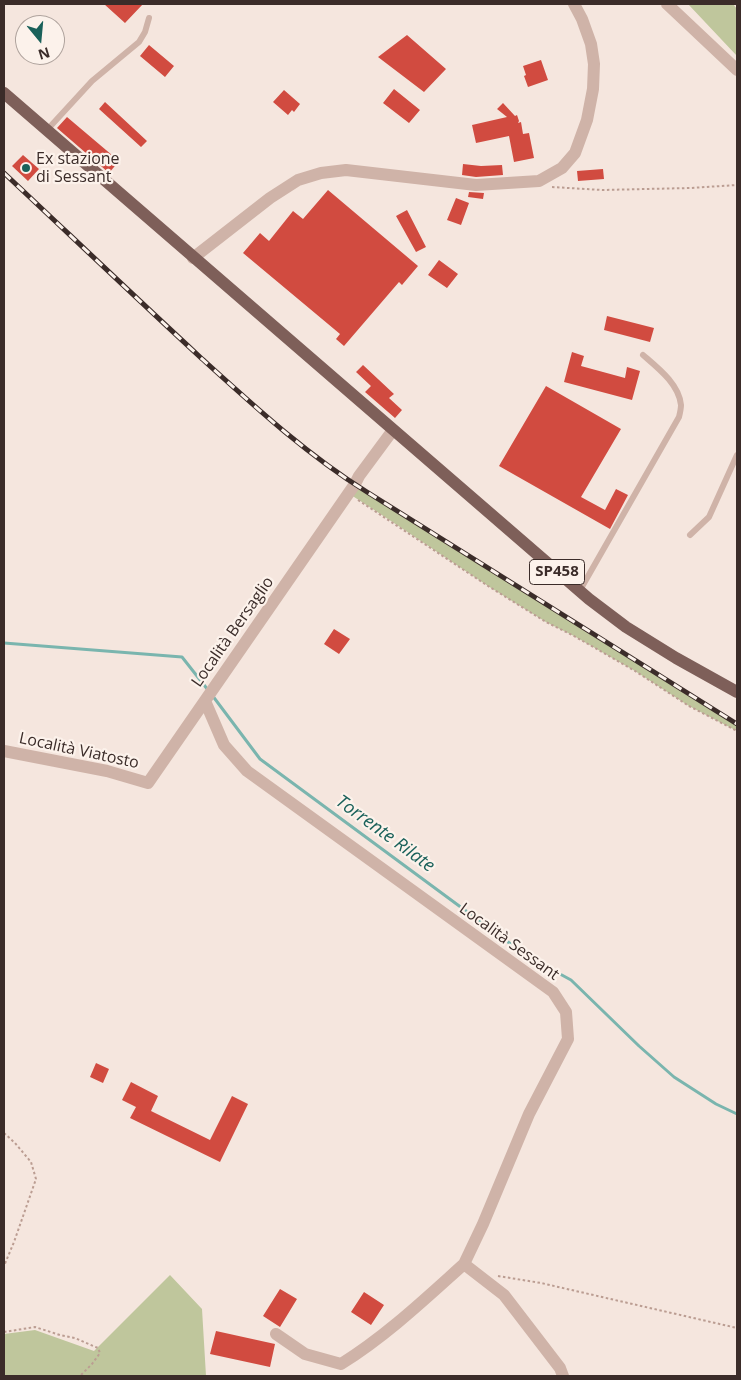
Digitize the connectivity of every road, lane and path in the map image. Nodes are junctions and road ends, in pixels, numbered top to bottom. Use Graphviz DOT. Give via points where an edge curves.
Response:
graph roads {
  1 [pos="574,4"];
  2 [pos="667,4"];
  3 [pos="149,18"];
  4 [pos="737,70"];
  5 [pos="4,93"];
  6 [pos="47,130"];
  7 [pos="539,181"];
  8 [pos="737,185"];
  9 [pos="193,258"];
  10 [pos="644,355"];
  11 [pos="393,430"];
  12 [pos="737,454"];
  13 [pos="346,497"];
  14 [pos="690,535"];
  15 [pos="579,592"];
  16 [pos="737,692"];
  17 [pos="209,696"];
  18 [pos="737,731"];
  19 [pos="4,751"];
  20 [pos="148,783"];
  21 [pos="4,1133"];
  22 [pos="464,1264"];
  23 [pos="4,1266"];
  24 [pos="498,1276"];
  25 [pos="737,1328"];
  26 [pos="4,1332"];
  27 [pos="276,1334"];
  28 [pos="80,1376"];
  29 [pos="563,1376"];
  1 -- 7 [label="street" via="591,44 594,64 591,97 576,153 562,168"];
  2 -- 4 [label="street"];
  3 -- 6 [label="lane" via="139,42 92,81"];
  5 -- 6 [label="main road, SP458"];
  6 -- 9 [label="main road, SP458"];
  7 -- 8 [label="path" via="550,187 602,190"];
  7 -- 9 [label="street" via="476,185 346,170 321,173 298,180 270,198"];
  9 -- 11 [label="main road, SP458"];
  10 -- 15 [label="lane" via="664,372 677,392 681,406 679,417"];
  11 -- 13 [label="street, Località Bersaglio"];
  11 -- 15 [label="main road, SP458"];
  12 -- 14 [label="lane" via="710,517"];
  13 -- 17 [label="street, Località Bersaglio"];
  13 -- 18 [label="path" via="546,622"];
  15 -- 16 [label="main road, SP458" via="676,658"];
  17 -- 20 [label="street, Località Bersaglio"];
  17 -- 22 [label="street, Località Sessant" via="224,745 247,771 553,992 566,1012 568,1039 529,1114"];
  19 -- 20 [label="street, Località Viatosto" via="107,771"];
  21 -- 23 [label="path" via="31,1162 36,1179"];
  22 -- 27 [label="street" via="366,1348 341,1364 305,1354"];
  22 -- 29 [label="street" via="504,1295"];
  24 -- 25 [label="path"];
  26 -- 28 [label="path" via="35,1326 98,1348 100,1352"];
}
